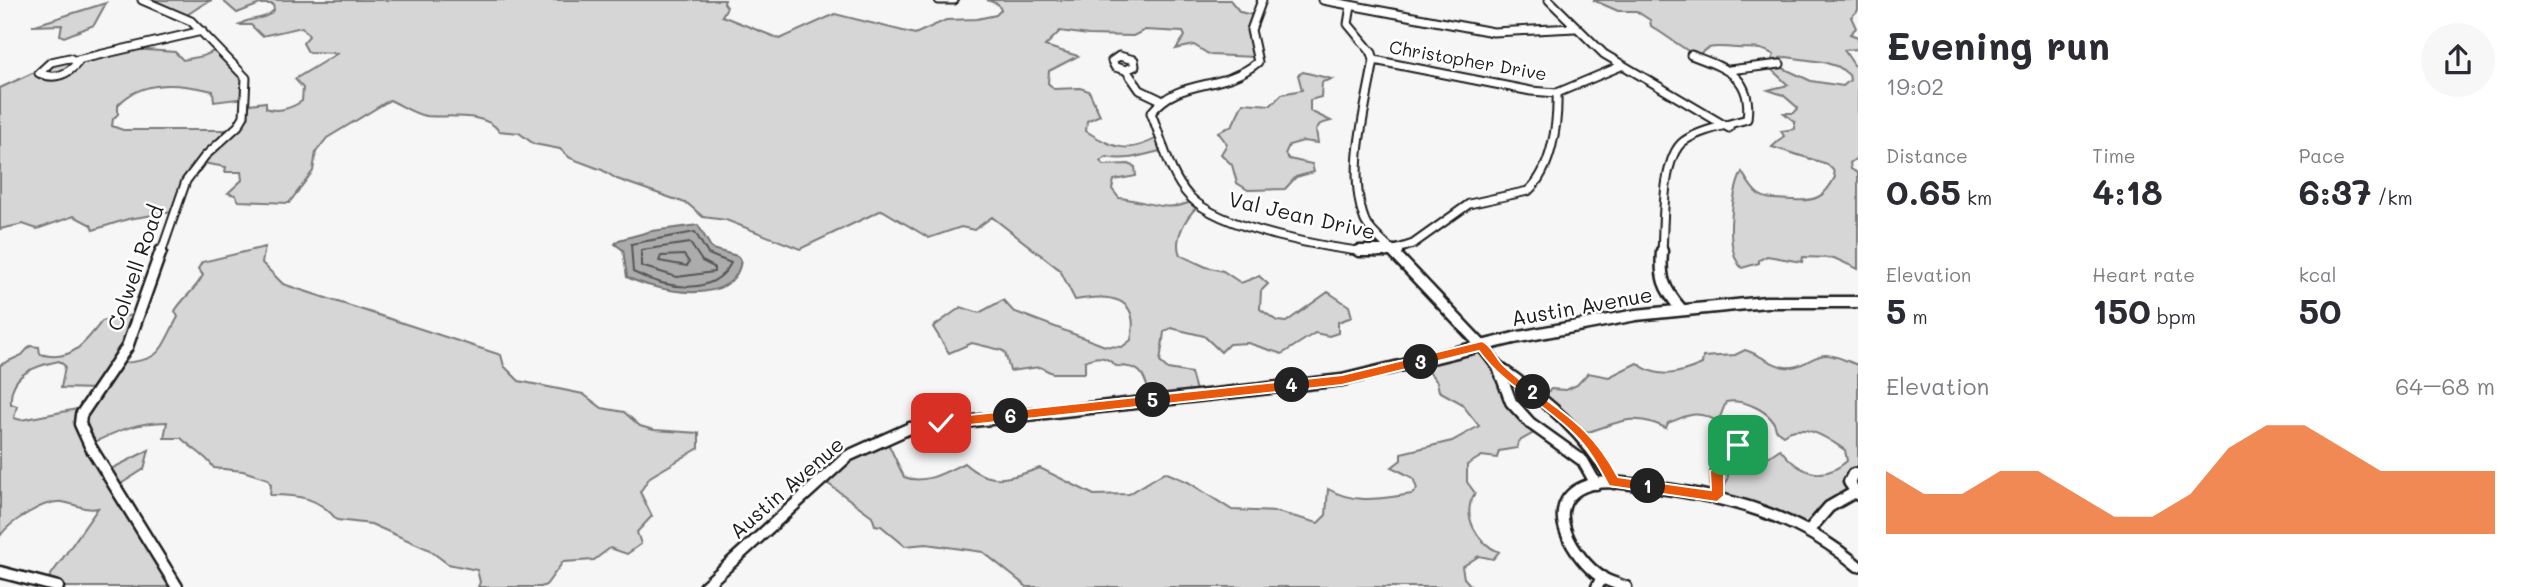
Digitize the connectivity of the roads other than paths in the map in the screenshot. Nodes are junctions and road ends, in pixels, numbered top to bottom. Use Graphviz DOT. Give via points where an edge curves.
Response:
graph roads {
  1 [pos="142,0"];
  2 [pos="939,0"];
  3 [pos="954,0"];
  4 [pos="1323,0"];
  5 [pos="1549,0"];
  6 [pos="1261,3"];
  7 [pos="1351,6"];
  8 [pos="1575,28"];
  9 [pos="202,31"];
  10 [pos="1691,55"];
  11 [pos="77,60"];
  12 [pos="1374,60"];
  13 [pos="1780,64"];
  14 [pos="1622,66"];
  15 [pos="1126,70"];
  16 [pos="1729,71"];
  17 [pos="1557,93"];
  18 [pos="1158,99"];
  19 [pos="1729,128"];
  20 [pos="1393,253"];
  21 [pos="1858,302"];
  22 [pos="1681,309"];
  23 [pos="1482,346"];
  24 [pos="1498,367"];
  25 [pos="1726,466"];
  26 [pos="1858,473"];
  27 [pos="1614,482"];
  28 [pos="1596,484"];
  29 [pos="1856,494"];
  30 [pos="1717,496"];
  31 [pos="1810,529"];
  32 [pos="1858,566"];
  33 [pos="0,572"];
  34 [pos="1599,582"];
  35 [pos="58,587"];
  36 [pos="177,587"];
  37 [pos="705,587"];
  38 [pos="1626,587"];
  1 -- 9 [label="street, Colwell Road" via="191,21"];
  2 -- 3 [label="street"];
  4 -- 7 [label="street"];
  5 -- 8 [label="street"];
  6 -- 18 [label="street" via="1251,30 1258,62 1245,76 1220,85 1184,87"];
  7 -- 8 [label="street" via="1493,32"];
  7 -- 12 [label="street" via="1348,24"];
  8 -- 14 [label="street"];
  9 -- 11 [label="street"];
  9 -- 36 [label="street, Colwell Road" via="246,78 244,116 186,181 127,347 89,401 80,424"];
  10 -- 16 [label="street"];
  11 -- 11 [label="street" via="57,60 40,73 51,77 64,74 75,68"];
  12 -- 17 [label="street, Christopher Drive"];
  12 -- 20 [label="street" via="1361,159 1361,208 1366,223"];
  13 -- 16 [label="street"];
  14 -- 17 [label="street"];
  14 -- 19 [label="street"];
  15 -- 18 [label="street" via="1140,90"];
  16 -- 19 [label="street" via="1748,92 1750,105 1746,119"];
  17 -- 20 [label="street" via="1555,125 1536,186 1460,208"];
  18 -- 20 [label="street, Val Jean Drive" via="1151,113 1186,193 1205,209 1289,235"];
  19 -- 22 [label="street" via="1685,140 1674,151 1660,275"];
  20 -- 23 [label="street"];
  21 -- 22 [label="street, Austin Avenue" via="1766,302"];
  22 -- 23 [label="street, Austin Avenue"];
  23 -- 24 [label="street"];
  23 -- 37 [label="street, Austin Avenue" via="1342,380 910,428 848,456"];
  24 -- 27 [label="street" via="1577,429 1599,454"];
  24 -- 28 [label="street" via="1511,402 1530,423 1583,461"];
  25 -- 30 [label="street" via="1717,471"];
  26 -- 29 [label="street" via="1850,477"];
  27 -- 28 [label="street"];
  27 -- 30 [label="street"];
  28 -- 34 [label="street" via="1573,492 1563,505 1563,529"];
  29 -- 31 [label="street" via="1829,507"];
  30 -- 31 [label="street"];
  31 -- 32 [label="street"];
  33 -- 35 [label="street"];
  34 -- 38 [label="street"];
}
